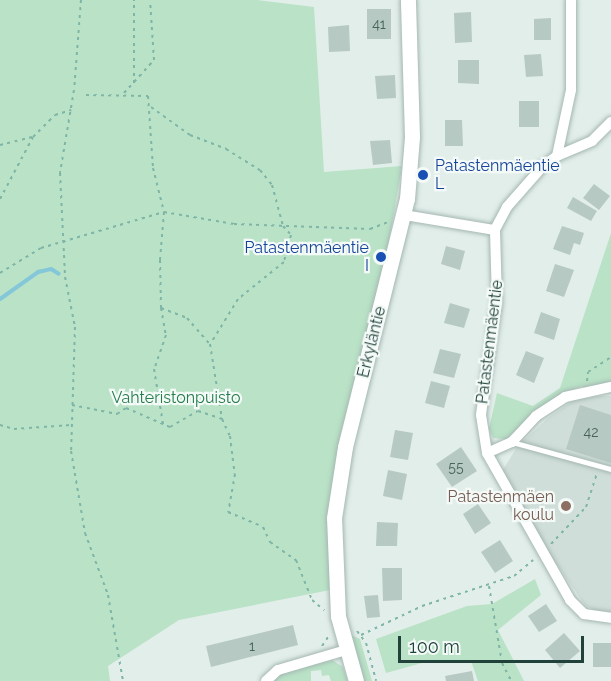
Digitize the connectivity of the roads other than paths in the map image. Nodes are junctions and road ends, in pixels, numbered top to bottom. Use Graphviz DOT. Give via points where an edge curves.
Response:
graph roads {
  1 [pos="408,0"];
  2 [pos="571,0"];
  3 [pos="611,122"];
  4 [pos="557,156"];
  5 [pos="404,215"];
  6 [pos="495,230"];
  7 [pos="611,387"];
  8 [pos="512,442"];
  9 [pos="487,453"];
  10 [pos="611,469"];
  11 [pos="611,618"];
  12 [pos="346,650"];
  13 [pos="266,681"];
  14 [pos="356,681"];
  1 -- 5 [label="street, Erkyläntie" via="412,137"];
  2 -- 4 [label="street" via="571,90"];
  3 -- 4 [label="street" via="592,141"];
  4 -- 6 [label="street" via="514,198"];
  5 -- 6 [label="street"];
  5 -- 12 [label="street, Erkyläntie" via="338,486 334,569"];
  6 -- 9 [label="street, Patastenmäentie" via="497,302 481,415"];
  7 -- 8 [label="street" via="565,397 536,416"];
  8 -- 9 [label="street"];
  8 -- 10 [label="lane"];
  9 -- 11 [label="street, Patastenmäentie" via="570,600 584,614"];
  12 -- 13 [label="street" via="278,670"];
  12 -- 14 [label="street, Erkyläntie"];
}
